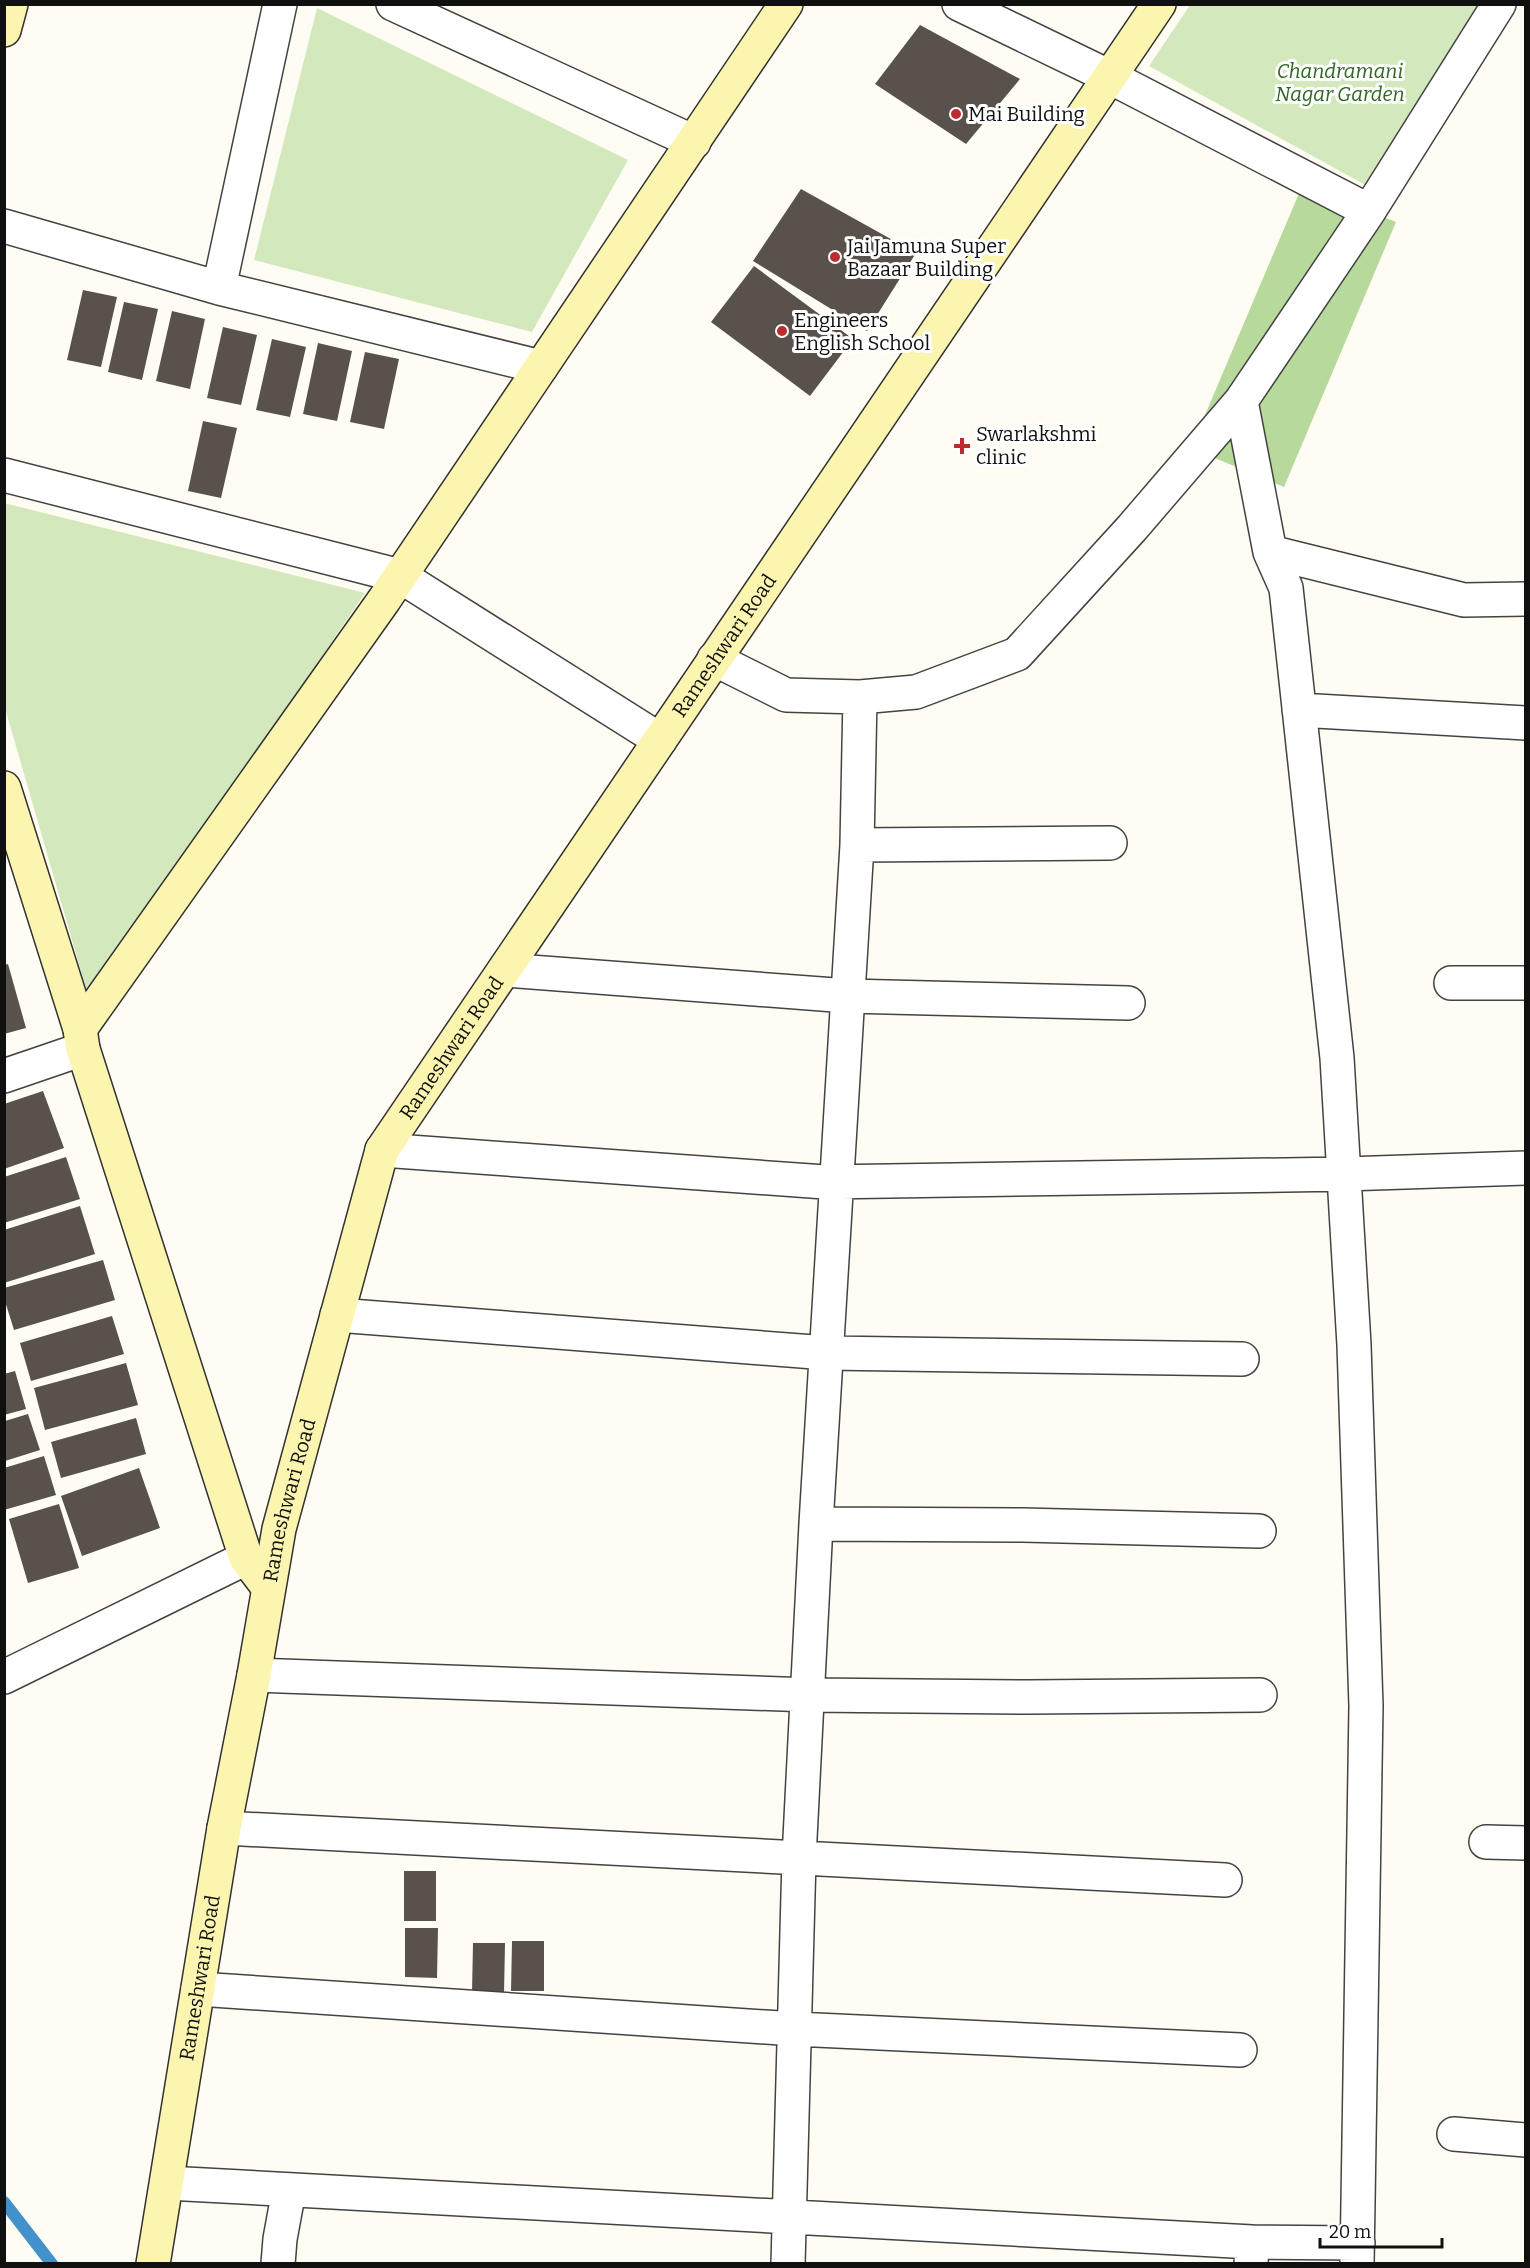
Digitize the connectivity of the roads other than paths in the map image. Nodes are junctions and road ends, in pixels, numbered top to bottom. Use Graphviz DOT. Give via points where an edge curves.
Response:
graph roads {
  1 [pos="11,4"];
  2 [pos="280,4"];
  3 [pos="393,4"];
  4 [pos="786,4"];
  5 [pos="959,4"];
  6 [pos="1159,4"];
  7 [pos="1499,4"];
  8 [pos="4,30"];
  9 [pos="1110,77"];
  10 [pos="694,142"];
  11 [pos="1369,211"];
  12 [pos="4,226"];
  13 [pos="219,288"];
  14 [pos="541,367"];
  15 [pos="1241,401"];
  16 [pos="4,475"];
  17 [pos="1270,552"];
  18 [pos="400,576"];
  19 [pos="1526,589"];
  20 [pos="1493,598"];
  21 [pos="1526,599"];
  22 [pos="714,659"];
  23 [pos="860,697"];
  24 [pos="1299,710"];
  25 [pos="1526,723"];
  26 [pos="660,740"];
  27 [pos="4,788"];
  28 [pos="1110,843"];
  29 [pos="857,845"];
  30 [pos="505,970"];
  31 [pos="1452,983"];
  32 [pos="1526,984"];
  33 [pos="848,996"];
  34 [pos="1128,1003"];
  35 [pos="82,1039"];
  36 [pos="4,1077"];
  37 [pos="382,1150"];
  38 [pos="1526,1168"];
  39 [pos="1345,1174"];
  40 [pos="838,1182"];
  41 [pos="337,1315"];
  42 [pos="827,1353"];
  43 [pos="1242,1359"];
  44 [pos="816,1524"];
  45 [pos="1259,1530"];
  46 [pos="246,1558"];
  47 [pos="268,1587"];
  48 [pos="254,1675"];
  49 [pos="4,1677"];
  50 [pos="808,1695"];
  51 [pos="1260,1695"];
  52 [pos="224,1828"];
  53 [pos="1486,1842"];
  54 [pos="1526,1843"];
  55 [pos="799,1858"];
  56 [pos="1225,1880"];
  57 [pos="198,1989"];
  58 [pos="795,2029"];
  59 [pos="1240,2050"];
  60 [pos="1454,2134"];
  61 [pos="1526,2140"];
  62 [pos="167,2184"];
  63 [pos="289,2190"];
  64 [pos="790,2217"];
  65 [pos="1251,2253"];
  66 [pos="1358,2253"];
  67 [pos="153,2264"];
  68 [pos="278,2264"];
  69 [pos="788,2264"];
  1 -- 8 [label="main road"];
  2 -- 13 [label="street"];
  3 -- 10 [label="street"];
  4 -- 10 [label="main road"];
  5 -- 9 [label="street"];
  6 -- 9 [label="main road, Rameshwari Road"];
  7 -- 11 [label="street"];
  9 -- 11 [label="street"];
  9 -- 22 [label="main road, Rameshwari Road"];
  10 -- 14 [label="main road"];
  11 -- 15 [label="street"];
  12 -- 13 [label="street"];
  13 -- 14 [label="street"];
  14 -- 18 [label="main road"];
  15 -- 17 [label="street"];
  15 -- 23 [label="street" via="1017,654 916,692"];
  16 -- 18 [label="street"];
  17 -- 20 [label="street" via="1464,600"];
  17 -- 24 [label="street" via="1286,588"];
  18 -- 26 [label="street"];
  18 -- 35 [label="main road"];
  19 -- 20 [label="street"];
  20 -- 21 [label="street"];
  22 -- 23 [label="street" via="786,695"];
  22 -- 26 [label="main road, Rameshwari Road"];
  23 -- 29 [label="street"];
  24 -- 25 [label="street"];
  24 -- 39 [label="street" via="1337,1058"];
  26 -- 30 [label="main road, Rameshwari Road"];
  27 -- 35 [label="main road"];
  28 -- 29 [label="street"];
  29 -- 33 [label="street"];
  30 -- 33 [label="street"];
  30 -- 37 [label="main road, Rameshwari Road"];
  31 -- 32 [label="street"];
  33 -- 34 [label="street"];
  33 -- 40 [label="street"];
  35 -- 36 [label="street"];
  35 -- 46 [label="main road"];
  37 -- 40 [label="street"];
  37 -- 41 [label="main road, Rameshwari Road"];
  38 -- 39 [label="street"];
  39 -- 40 [label="street"];
  39 -- 66 [label="street" via="1365,1706"];
  40 -- 42 [label="street"];
  41 -- 42 [label="street"];
  41 -- 47 [label="main road, Rameshwari Road" via="279,1528"];
  42 -- 43 [label="street"];
  42 -- 44 [label="street"];
  44 -- 45 [label="street"];
  44 -- 50 [label="street"];
  46 -- 47 [label="main road"];
  46 -- 49 [label="street"];
  47 -- 48 [label="main road, Rameshwari Road"];
  48 -- 50 [label="street"];
  48 -- 52 [label="main road, Rameshwari Road"];
  50 -- 51 [label="street"];
  50 -- 55 [label="street"];
  52 -- 55 [label="street"];
  52 -- 57 [label="main road, Rameshwari Road"];
  53 -- 54 [label="street"];
  55 -- 56 [label="street"];
  55 -- 58 [label="street"];
  57 -- 58 [label="street"];
  57 -- 62 [label="main road, Rameshwari Road"];
  58 -- 59 [label="street"];
  58 -- 64 [label="street"];
  60 -- 61 [label="street"];
  62 -- 63 [label="street"];
  62 -- 67 [label="main road, Rameshwari Road"];
  63 -- 64 [label="street"];
  63 -- 68 [label="street"];
  64 -- 65 [label="street"];
  64 -- 69 [label="street"];
  65 -- 66 [label="street"];
}
